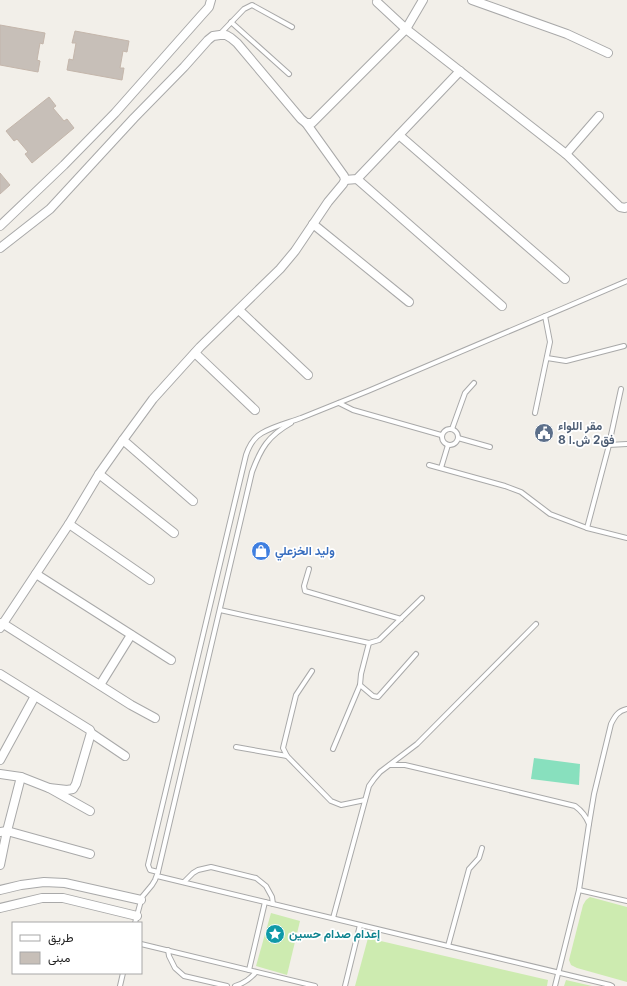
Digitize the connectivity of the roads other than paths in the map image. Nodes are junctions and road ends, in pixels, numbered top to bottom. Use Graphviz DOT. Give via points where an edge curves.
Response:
graph roads {
  1 [pos="211,0"];
  2 [pos="423,0"];
  3 [pos="472,0"];
  4 [pos="377,2"];
  5 [pos="232,22"];
  6 [pos="292,27"];
  7 [pos="406,30"];
  8 [pos="220,35"];
  9 [pos="608,53"];
  10 [pos="460,71"];
  11 [pos="289,74"];
  12 [pos="600,116"];
  13 [pos="306,123"];
  14 [pos="399,135"];
  15 [pos="566,154"];
  16 [pos="357,179"];
  17 [pos="345,180"];
  18 [pos="627,207"];
  19 [pos="313,224"];
  20 [pos="0,226"];
  21 [pos="0,248"];
  22 [pos="565,279"];
  23 [pos="627,281"];
  24 [pos="409,302"];
  25 [pos="502,306"];
  26 [pos="239,310"];
  27 [pos="545,316"];
  28 [pos="624,346"];
  29 [pos="195,353"];
  30 [pos="547,358"];
  31 [pos="308,375"];
  32 [pos="474,383"];
  33 [pos="621,389"];
  34 [pos="339,403"];
  35 [pos="255,410"];
  36 [pos="535,413"];
  37 [pos="300,418"];
  38 [pos="452,429"];
  39 [pos="441,435"];
  40 [pos="458,438"];
  41 [pos="123,440"];
  42 [pos="627,444"];
  43 [pos="448,445"];
  44 [pos="608,445"];
  45 [pos="490,446"];
  46 [pos="429,464"];
  47 [pos="441,468"];
  48 [pos="99,474"];
  49 [pos="193,501"];
  50 [pos="69,524"];
  51 [pos="587,528"];
  52 [pos="174,533"];
  53 [pos="627,538"];
  54 [pos="309,569"];
  55 [pos="36,574"];
  56 [pos="150,580"];
  57 [pos="422,598"];
  58 [pos="220,610"];
  59 [pos="401,619"];
  60 [pos="536,624"];
  61 [pos="1,625"];
  62 [pos="131,635"];
  63 [pos="369,643"];
  64 [pos="416,654"];
  65 [pos="171,660"];
  66 [pos="312,671"];
  67 [pos="0,674"];
  68 [pos="360,685"];
  69 [pos="100,686"];
  70 [pos="35,696"];
  71 [pos="627,709"];
  72 [pos="155,718"];
  73 [pos="91,733"];
  74 [pos="236,747"];
  75 [pos="333,749"];
  76 [pos="125,756"];
  77 [pos="287,756"];
  78 [pos="0,760"];
  79 [pos="390,765"];
  80 [pos="0,774"];
  81 [pos="21,777"];
  82 [pos="49,788"];
  83 [pos="365,800"];
  84 [pos="90,811"];
  85 [pos="589,824"];
  86 [pos="3,832"];
  87 [pos="482,848"];
  88 [pos="90,854"];
  89 [pos="0,865"];
  90 [pos="157,874"];
  91 [pos="184,882"];
  92 [pos="0,890"];
  93 [pos="579,890"];
  94 [pos="141,900"];
  95 [pos="627,901"];
  96 [pos="265,902"];
  97 [pos="273,904"];
  98 [pos="0,908"];
  99 [pos="333,918"];
  100 [pos="136,920"];
  101 [pos="360,925"];
  102 [pos="142,944"];
  103 [pos="448,946"];
  104 [pos="168,950"];
  105 [pos="249,970"];
  106 [pos="256,972"];
  107 [pos="559,973"];
  108 [pos="123,974"];
  109 [pos="120,986"];
  110 [pos="228,986"];
  111 [pos="235,986"];
  112 [pos="315,986"];
  113 [pos="345,986"];
  114 [pos="556,986"];
  115 [pos="612,986"];
  1 -- 20 [label="street" via="209,7 115,113"];
  2 -- 7 [label="street"];
  3 -- 9 [label="street" via="567,34"];
  4 -- 7 [label="street"];
  5 -- 6 [label="lane" via="244,9 252,5"];
  5 -- 8 [label="lane"];
  5 -- 11 [label="lane"];
  7 -- 10 [label="street"];
  7 -- 13 [label="street" via="312,123"];
  8 -- 13 [label="street" via="226,35 237,43"];
  8 -- 21 [label="street" via="208,40 50,209"];
  10 -- 14 [label="street"];
  10 -- 15 [label="street"];
  12 -- 15 [label="street"];
  13 -- 17 [label="street"];
  14 -- 16 [label="street"];
  14 -- 22 [label="street"];
  15 -- 18 [label="street" via="620,207"];
  16 -- 17 [label="street"];
  16 -- 25 [label="street"];
  17 -- 19 [label="street"];
  19 -- 24 [label="street"];
  19 -- 26 [label="street" via="288,260"];
  23 -- 27 [label="lane"];
  26 -- 29 [label="street"];
  26 -- 31 [label="street"];
  27 -- 30 [label="lane" via="550,342"];
  27 -- 34 [label="lane"];
  28 -- 30 [label="lane" via="566,361"];
  29 -- 35 [label="street"];
  29 -- 41 [label="street" via="153,399"];
  30 -- 36 [label="lane"];
  32 -- 38 [label="lane" via="465,393"];
  33 -- 44 [label="lane"];
  34 -- 37 [label="lane"];
  34 -- 39 [label="lane" via="352,410"];
  37 -- 58 [label="lane" via="274,434 257,459"];
  37 -- 90 [label="lane" via="260,434 249,446 246,455 148,865 150,870"];
  38 -- 39 [label="lane" via="443,431"];
  38 -- 40 [label="lane" via="457,432"];
  39 -- 43 [label="lane" via="441,440"];
  40 -- 43 [label="lane" via="456,443"];
  40 -- 45 [label="lane"];
  41 -- 48 [label="street"];
  41 -- 49 [label="street"];
  42 -- 44 [label="lane"];
  43 -- 47 [label="lane"];
  44 -- 51 [label="lane"];
  46 -- 47 [label="lane"];
  47 -- 51 [label="lane" via="521,492 550,514"];
  48 -- 50 [label="street"];
  48 -- 52 [label="street"];
  50 -- 55 [label="street"];
  50 -- 56 [label="street"];
  51 -- 53 [label="lane"];
  54 -- 59 [label="lane" via="305,591"];
  55 -- 61 [label="street"];
  55 -- 62 [label="street"];
  57 -- 59 [label="lane"];
  58 -- 63 [label="lane"];
  58 -- 90 [label="lane"];
  59 -- 63 [label="lane" via="378,640"];
  60 -- 79 [label="lane" via="417,744"];
  61 -- 69 [label="street"];
  62 -- 65 [label="street"];
  62 -- 69 [label="street"];
  63 -- 68 [label="lane" via="360,674"];
  64 -- 68 [label="lane" via="378,697"];
  66 -- 77 [label="lane" via="296,695 283,748"];
  67 -- 70 [label="street"];
  68 -- 75 [label="lane"];
  69 -- 72 [label="street"];
  70 -- 73 [label="street"];
  70 -- 78 [label="street"];
  71 -- 85 [label="lane" via="614,716 611,724"];
  73 -- 76 [label="street"];
  73 -- 82 [label="street" via="73,789"];
  74 -- 77 [label="lane"];
  77 -- 83 [label="lane" via="331,801 341,805"];
  79 -- 83 [label="lane" via="380,772 369,786"];
  79 -- 85 [label="lane" via="416,767 575,806"];
  80 -- 81 [label="street"];
  81 -- 82 [label="street"];
  81 -- 86 [label="street"];
  82 -- 84 [label="street"];
  83 -- 99 [label="lane"];
  85 -- 93 [label="lane"];
  86 -- 88 [label="street"];
  86 -- 89 [label="street"];
  87 -- 103 [label="lane" via="479,858 468,869"];
  90 -- 91 [label="lane"];
  90 -- 94 [label="lane"];
  91 -- 96 [label="lane"];
  91 -- 97 [label="lane" via="198,870 211,867 256,878 266,886"];
  92 -- 94 [label="street" via="44,882 65,883"];
  93 -- 95 [label="lane"];
  93 -- 107 [label="lane"];
  94 -- 100 [label="lane"];
  96 -- 97 [label="lane"];
  96 -- 105 [label="lane"];
  97 -- 99 [label="lane"];
  98 -- 100 [label="street" via="42,898 63,898"];
  99 -- 101 [label="lane"];
  101 -- 103 [label="lane"];
  101 -- 113 [label="lane"];
  102 -- 104 [label="lane"];
  103 -- 107 [label="lane"];
  104 -- 105 [label="lane"];
  104 -- 110 [label="lane" via="174,968 184,976"];
  105 -- 106 [label="lane"];
  106 -- 111 [label="lane" via="248,981"];
  106 -- 112 [label="lane"];
  107 -- 114 [label="lane"];
  107 -- 115 [label="lane"];
  108 -- 109 [label="lane"];
}
